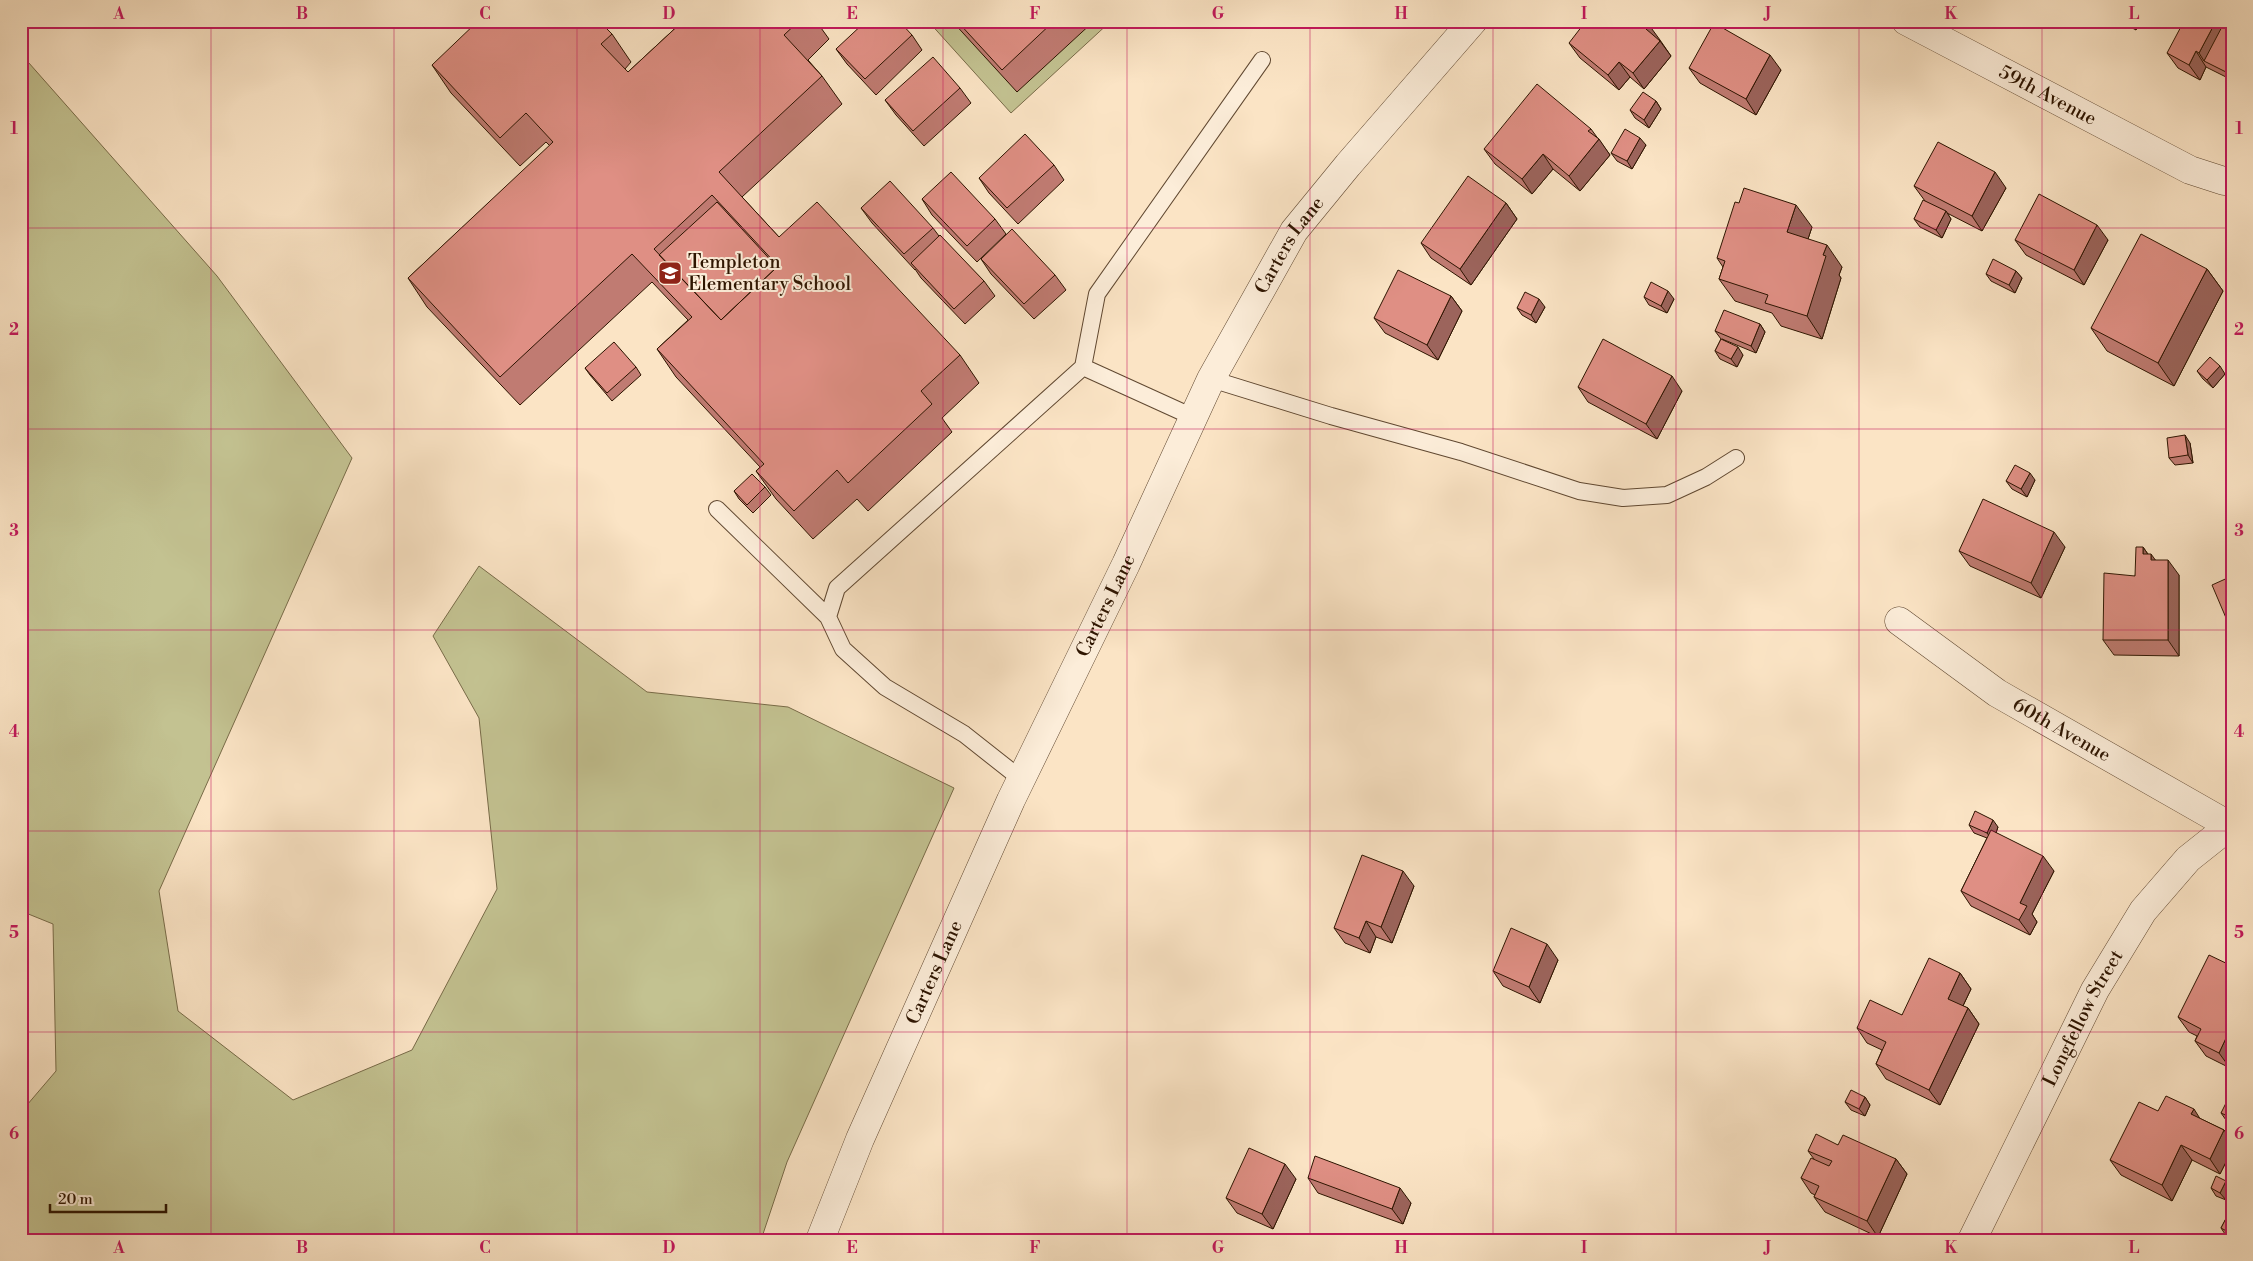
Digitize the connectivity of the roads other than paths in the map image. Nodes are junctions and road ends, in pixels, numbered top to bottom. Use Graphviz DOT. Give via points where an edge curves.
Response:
graph roads {
  1 [pos="1473,21"];
  2 [pos="1906,21"];
  3 [pos="1262,60"];
  4 [pos="2232,180"];
  5 [pos="1083,367"];
  6 [pos="1211,379"];
  7 [pos="1193,417"];
  8 [pos="1736,458"];
  9 [pos="717,509"];
  10 [pos="828,617"];
  11 [pos="1899,621"];
  12 [pos="1021,780"];
  13 [pos="2231,826"];
  14 [pos="820,1240"];
  15 [pos="1972,1240"];
  1 -- 6 [label="street, Carters Lane" via="1294,231"];
  2 -- 4 [label="street, 59th Avenue" via="2190,170 2224,181"];
  3 -- 5 [label="lane" via="1097,294"];
  5 -- 7 [label="lane"];
  5 -- 10 [label="lane" via="837,588"];
  6 -- 7 [label="street, Carters Lane"];
  6 -- 8 [label="lane" via="1588,492 1623,498 1667,495 1706,477"];
  7 -- 12 [label="street, Carters Lane"];
  9 -- 10 [label="lane"];
  10 -- 12 [label="lane" via="843,649 885,688 964,734"];
  11 -- 13 [label="street, 60th Avenue" via="1997,693"];
  12 -- 14 [label="street, Carters Lane" via="860,1139"];
  13 -- 15 [label="street, Longfellow Street" via="2188,859 2143,911 2096,990"];
}
